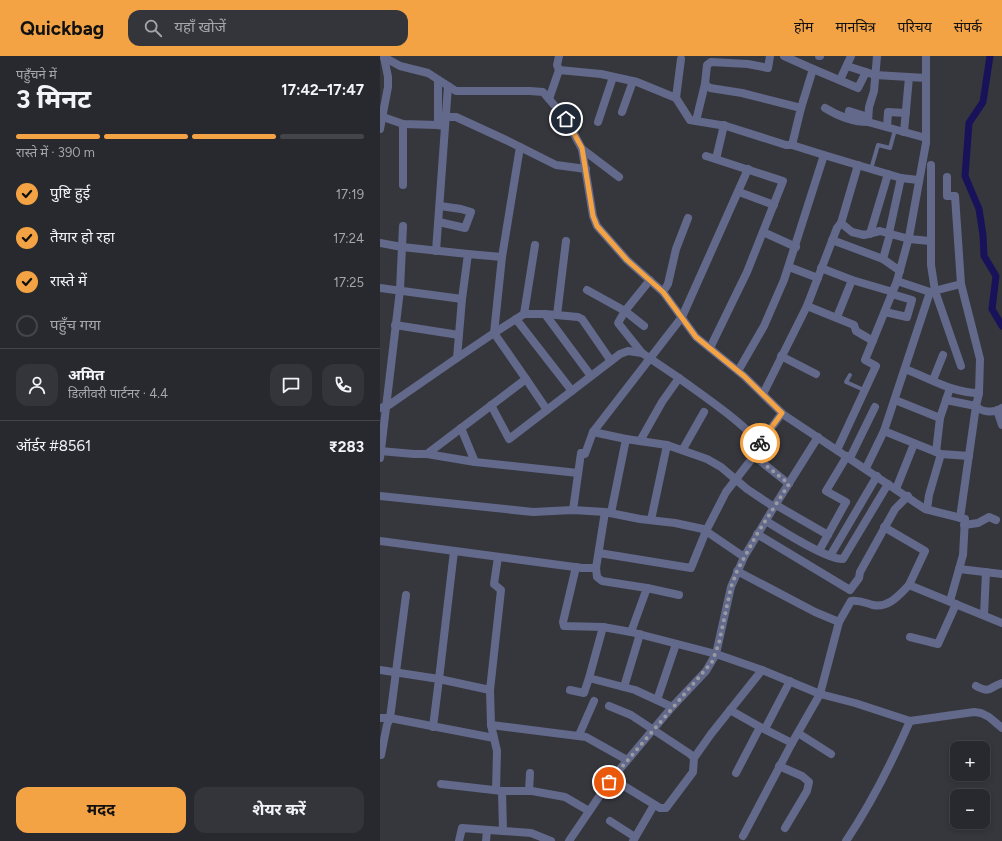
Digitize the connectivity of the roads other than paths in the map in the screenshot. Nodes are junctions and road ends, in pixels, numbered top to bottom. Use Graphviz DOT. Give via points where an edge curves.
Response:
graph roads {
  1 [pos="383,56"];
  2 [pos="559,56"];
  3 [pos="770,56"];
  4 [pos="784,56"];
  5 [pos="851,56"];
  6 [pos="877,56"];
  7 [pos="926,56"];
  8 [pos="679,57"];
  9 [pos="847,66"];
  10 [pos="813,69"];
  11 [pos="559,70"];
  12 [pos="866,72"];
  13 [pos="875,75"];
  14 [pos="613,77"];
  15 [pos="910,77"];
  16 [pos="926,78"];
  17 [pos="438,80"];
  18 [pos="840,80"];
  19 [pos="632,81"];
  20 [pos="705,84"];
  21 [pos="448,86"];
  22 [pos="549,98"];
  23 [pos="676,98"];
  24 [pos="801,108"];
  25 [pos="825,108"];
  26 [pos="622,112"];
  27 [pos="906,113"];
  28 [pos="383,117"];
  29 [pos="868,120"];
  30 [pos="696,121"];
  31 [pos="598,122"];
  32 [pos="443,123"];
  33 [pos="403,124"];
  34 [pos="724,125"];
  35 [pos="887,127"];
  36 [pos="380,129"];
  37 [pos="895,130"];
  38 [pos="904,132"];
  39 [pos="926,138"];
  40 [pos="792,144"];
  41 [pos="520,147"];
  42 [pos="582,148"];
  43 [pos="824,155"];
  44 [pos="706,156"];
  45 [pos="716,159"];
  46 [pos="858,165"];
  47 [pos="931,165"];
  48 [pos="586,169"];
  49 [pos="748,169"];
  50 [pos="871,169"];
  51 [pos="888,174"];
  52 [pos="947,177"];
  53 [pos="619,178"];
  54 [pos="901,178"];
  55 [pos="918,180"];
  56 [pos="403,185"];
  57 [pos="739,192"];
  58 [pos="774,205"];
  59 [pos="440,206"];
  60 [pos="688,218"];
  61 [pos="439,222"];
  62 [pos="841,223"];
  63 [pos="403,226"];
  64 [pos="764,232"];
  65 [pos="852,232"];
  66 [pos="870,234"];
  67 [pos="889,234"];
  68 [pos="908,239"];
  69 [pos="832,240"];
  70 [pos="566,241"];
  71 [pos="930,241"];
  72 [pos="380,243"];
  73 [pos="535,245"];
  74 [pos="846,245"];
  75 [pos="402,247"];
  76 [pos="796,247"];
  77 [pos="436,250"];
  78 [pos="468,254"];
  79 [pos="502,257"];
  80 [pos="883,259"];
  81 [pos="789,268"];
  82 [pos="821,268"];
  83 [pos="900,271"];
  84 [pos="818,278"];
  85 [pos="650,280"];
  86 [pos="852,280"];
  87 [pos="897,281"];
  88 [pos="961,284"];
  89 [pos="380,288"];
  90 [pos="400,290"];
  91 [pos="587,290"];
  92 [pos="663,292"];
  93 [pos="932,292"];
  94 [pos="893,293"];
  95 [pos="462,299"];
  96 [pos="807,306"];
  97 [pos="624,311"];
  98 [pos="885,312"];
  99 [pos="524,314"];
  100 [pos="545,314"];
  101 [pos="557,315"];
  102 [pos="682,317"];
  103 [pos="836,318"];
  104 [pos="516,319"];
  105 [pos="395,325"];
  106 [pos="644,326"];
  107 [pos="494,333"];
  108 [pos="459,335"];
  109 [pos="873,341"];
  110 [pos="710,348"];
  111 [pos="642,353"];
  112 [pos="943,354"];
  113 [pos="782,356"];
  114 [pos="457,358"];
  115 [pos="650,358"];
  116 [pos="611,361"];
  117 [pos="961,366"];
  118 [pos="905,369"];
  119 [pos="738,372"];
  120 [pos="816,374"];
  121 [pos="850,374"];
  122 [pos="591,376"];
  123 [pos="678,378"];
  124 [pos="526,379"];
  125 [pos="933,380"];
  126 [pos="950,388"];
  127 [pos="864,390"];
  128 [pos="572,391"];
  129 [pos="979,392"];
  130 [pos="763,394"];
  131 [pos="895,400"];
  132 [pos="946,400"];
  133 [pos="491,405"];
  134 [pos="976,406"];
  135 [pos="875,407"];
  136 [pos="382,408"];
  137 [pos="999,409"];
  138 [pos="548,410"];
  139 [pos="704,412"];
  140 [pos="782,413"];
  141 [pos="940,418"];
  142 [pos="1002,425"];
  143 [pos="461,428"];
  144 [pos="884,431"];
  145 [pos="593,432"];
  146 [pos="818,437"];
  147 [pos="626,439"];
  148 [pos="640,440"];
  149 [pos="914,444"];
  150 [pos="667,445"];
  151 [pos="759,445"];
  152 [pos="683,449"];
  153 [pos="837,450"];
  154 [pos="380,453"];
  155 [pos="939,453"];
  156 [pos="427,454"];
  157 [pos="754,456"];
  158 [pos="969,456"];
  159 [pos="848,457"];
  160 [pos="475,462"];
  161 [pos="866,468"];
  162 [pos="578,473"];
  163 [pos="877,476"];
  164 [pos="736,479"];
  165 [pos="789,484"];
  166 [pos="888,484"];
  167 [pos="896,489"];
  168 [pos="380,496"];
  169 [pos="908,496"];
  170 [pos="775,506"];
  171 [pos="573,510"];
  172 [pos="927,510"];
  173 [pos="608,512"];
  174 [pos="651,520"];
  175 [pos="996,520"];
  176 [pos="766,521"];
  177 [pos="962,521"];
  178 [pos="884,527"];
  179 [pos="706,531"];
  180 [pos="757,534"];
  181 [pos="828,535"];
  182 [pos="380,542"];
  183 [pos="454,551"];
  184 [pos="819,551"];
  185 [pos="599,553"];
  186 [pos="830,556"];
  187 [pos="498,557"];
  188 [pos="744,557"];
  189 [pos="576,567"];
  190 [pos="596,568"];
  191 [pos="959,569"];
  192 [pos="737,571"];
  193 [pos="986,572"];
  194 [pos="1002,574"];
  195 [pos="909,585"];
  196 [pos="647,588"];
  197 [pos="678,594"];
  198 [pos="406,595"];
  199 [pos="953,603"];
  200 [pos="984,616"];
  201 [pos="839,622"];
  202 [pos="1002,623"];
  203 [pos="603,627"];
  204 [pos="631,632"];
  205 [pos="640,634"];
  206 [pos="910,637"];
  207 [pos="676,644"];
  208 [pos="716,654"];
  209 [pos="380,670"];
  210 [pos="762,670"];
  211 [pos="396,673"];
  212 [pos="589,678"];
  213 [pos="439,679"];
  214 [pos="790,682"];
  215 [pos="1002,683"];
  216 [pos="976,686"];
  217 [pos="624,687"];
  218 [pos="490,690"];
  219 [pos="570,690"];
  220 [pos="820,694"];
  221 [pos="657,700"];
  222 [pos="594,701"];
  223 [pos="609,706"];
  224 [pos="672,707"];
  225 [pos="730,710"];
  226 [pos="380,718"];
  227 [pos="390,718"];
  228 [pos="910,721"];
  229 [pos="491,725"];
  230 [pos="433,727"];
  231 [pos="762,728"];
  232 [pos="1002,728"];
  233 [pos="653,729"];
  234 [pos="798,733"];
  235 [pos="579,735"];
  236 [pos="494,738"];
  237 [pos="792,743"];
  238 [pos="831,754"];
  239 [pos="380,757"];
  240 [pos="694,758"];
  241 [pos="627,760"];
  242 [pos="779,766"];
  243 [pos="736,772"];
  244 [pos="530,773"];
  245 [pos="612,778"];
  246 [pos="441,784"];
  247 [pos="499,790"];
  248 [pos="529,791"];
  249 [pos="654,805"];
  250 [pos="589,811"];
  251 [pos="610,821"];
  252 [pos="785,828"];
  253 [pos="487,830"];
  254 [pos="503,831"];
  255 [pos="743,836"];
  256 [pos="634,839"];
  257 [pos="459,841"];
  258 [pos="486,841"];
  259 [pos="552,841"];
  260 [pos="569,841"];
  261 [pos="846,841"];
  1 -- 17 [label="street" via="400,66 428,73"];
  1 -- 28 [label="street" via="388,77"];
  2 -- 11 [label="street"];
  3 -- 20 [label="street" via="768,68 711,62 707,65"];
  4 -- 10 [label="street"];
  5 -- 9 [label="street"];
  6 -- 13 [label="street"];
  7 -- 16 [label="street"];
  8 -- 23 [label="street"];
  9 -- 12 [label="street"];
  9 -- 18 [label="street"];
  10 -- 18 [label="street"];
  10 -- 24 [label="street"];
  11 -- 14 [label="street"];
  11 -- 22 [label="street"];
  12 -- 13 [label="street"];
  12 -- 18 [label="street" via="858,88"];
  13 -- 15 [label="street"];
  13 -- 29 [label="street"];
  14 -- 19 [label="street"];
  14 -- 31 [label="street"];
  15 -- 16 [label="street"];
  15 -- 27 [label="street"];
  16 -- 39 [label="street"];
  17 -- 21 [label="street"];
  17 -- 32 [label="street"];
  19 -- 23 [label="street"];
  19 -- 26 [label="street"];
  20 -- 24 [label="street" via="710,88"];
  20 -- 30 [label="street"];
  21 -- 22 [label="street" via="456,91 537,91 543,92"];
  21 -- 32 [label="street"];
  22 -- 42 [label="street" via="566,119"];
  23 -- 30 [label="street" via="690,120"];
  24 -- 40 [label="street"];
  25 -- 29 [label="street" via="848,118 849,111"];
  27 -- 35 [label="street" via="888,112"];
  27 -- 38 [label="street"];
  28 -- 33 [label="street"];
  28 -- 36 [label="street"];
  29 -- 35 [label="street"];
  30 -- 34 [label="street"];
  32 -- 33 [label="street"];
  32 -- 41 [label="street" via="456,117"];
  32 -- 59 [label="street"];
  33 -- 56 [label="street"];
  34 -- 40 [label="street" via="786,145"];
  34 -- 45 [label="street"];
  35 -- 37 [label="street"];
  37 -- 38 [label="street"];
  37 -- 50 [label="lane" via="890,148 878,145"];
  38 -- 39 [label="street"];
  39 -- 55 [label="street"];
  40 -- 43 [label="street"];
  41 -- 48 [label="street" via="556,165"];
  41 -- 79 [label="street"];
  42 -- 48 [label="street"];
  42 -- 53 [label="street"];
  43 -- 46 [label="street"];
  43 -- 76 [label="street"];
  44 -- 45 [label="street"];
  45 -- 49 [label="street"];
  46 -- 50 [label="street"];
  46 -- 62 [label="street"];
  47 -- 71 [label="street"];
  48 -- 85 [label="street" via="593,216 597,226 627,260"];
  49 -- 57 [label="street"];
  49 -- 58 [label="street" via="783,180"];
  50 -- 51 [label="street"];
  51 -- 54 [label="street"];
  51 -- 66 [label="street"];
  52 -- 88 [label="street" via="947,196 955,196"];
  54 -- 55 [label="street"];
  54 -- 67 [label="street"];
  55 -- 68 [label="street"];
  57 -- 58 [label="street"];
  57 -- 102 [label="street"];
  58 -- 64 [label="street"];
  59 -- 61 [label="street"];
  59 -- 61 [label="street" via="471,212 465,228"];
  60 -- 92 [label="street" via="676,249 668,284"];
  61 -- 77 [label="street"];
  62 -- 65 [label="street"];
  62 -- 69 [label="street"];
  63 -- 75 [label="street"];
  64 -- 76 [label="street"];
  64 -- 110 [label="street"];
  65 -- 66 [label="street"];
  65 -- 74 [label="street"];
  66 -- 67 [label="street" via="876,231"];
  67 -- 68 [label="street"];
  67 -- 80 [label="street"];
  68 -- 71 [label="street"];
  68 -- 83 [label="street"];
  69 -- 74 [label="street"];
  69 -- 82 [label="street"];
  70 -- 101 [label="street"];
  71 -- 93 [label="street"];
  72 -- 75 [label="street"];
  73 -- 99 [label="street"];
  74 -- 80 [label="street"];
  75 -- 77 [label="street"];
  75 -- 90 [label="street"];
  76 -- 81 [label="street"];
  77 -- 78 [label="street"];
  78 -- 79 [label="street"];
  78 -- 95 [label="street"];
  79 -- 107 [label="street"];
  80 -- 83 [label="street"];
  81 -- 84 [label="street"];
  81 -- 119 [label="street" via="764,326"];
  82 -- 84 [label="street"];
  82 -- 86 [label="street"];
  83 -- 87 [label="street"];
  84 -- 96 [label="street"];
  85 -- 92 [label="street"];
  85 -- 97 [label="street"];
  86 -- 94 [label="street"];
  86 -- 103 [label="street"];
  87 -- 93 [label="street"];
  87 -- 94 [label="street"];
  88 -- 93 [label="street"];
  88 -- 129 [label="street" via="980,359"];
  89 -- 90 [label="street"];
  90 -- 95 [label="street"];
  90 -- 105 [label="street"];
  91 -- 97 [label="street"];
  92 -- 102 [label="street"];
  93 -- 117 [label="street"];
  93 -- 118 [label="street" via="916,330"];
  94 -- 98 [label="street"];
  94 -- 98 [label="street" via="912,300 907,317"];
  95 -- 108 [label="street"];
  96 -- 103 [label="street"];
  96 -- 113 [label="street"];
  97 -- 106 [label="street"];
  97 -- 111 [label="street" via="618,323"];
  98 -- 109 [label="street"];
  99 -- 100 [label="street"];
  99 -- 104 [label="street"];
  100 -- 101 [label="street"];
  100 -- 122 [label="street"];
  101 -- 116 [label="street" via="582,319"];
  102 -- 110 [label="street" via="696,337"];
  102 -- 115 [label="street"];
  103 -- 109 [label="street" via="854,325 856,331"];
  104 -- 107 [label="street"];
  104 -- 128 [label="street"];
  105 -- 108 [label="street"];
  105 -- 136 [label="street"];
  107 -- 114 [label="street"];
  107 -- 124 [label="street"];
  108 -- 114 [label="street"];
  109 -- 127 [label="street" via="865,360 876,366"];
  110 -- 119 [label="street"];
  111 -- 115 [label="street"];
  111 -- 116 [label="street" via="628,351"];
  112 -- 125 [label="street"];
  113 -- 120 [label="street"];
  113 -- 130 [label="street"];
  114 -- 136 [label="street"];
  115 -- 123 [label="street"];
  115 -- 145 [label="street"];
  116 -- 122 [label="street"];
  118 -- 125 [label="street"];
  118 -- 131 [label="street"];
  119 -- 130 [label="street"];
  121 -- 127 [label="lane" via="846,382"];
  122 -- 128 [label="street"];
  123 -- 148 [label="street"];
  123 -- 151 [label="street" via="724,411 753,436"];
  124 -- 133 [label="street"];
  124 -- 138 [label="street"];
  125 -- 126 [label="street"];
  126 -- 129 [label="street"];
  126 -- 132 [label="street"];
  127 -- 153 [label="street"];
  128 -- 138 [label="street"];
  129 -- 134 [label="street"];
  130 -- 140 [label="street"];
  131 -- 141 [label="street"];
  131 -- 144 [label="street"];
  132 -- 134 [label="street"];
  132 -- 141 [label="street"];
  133 -- 138 [label="street" via="509,439"];
  133 -- 143 [label="street"];
  134 -- 137 [label="street" via="984,411"];
  134 -- 158 [label="street"];
  135 -- 159 [label="street"];
  136 -- 154 [label="street"];
  137 -- 142 [label="street"];
  139 -- 152 [label="street"];
  140 -- 146 [label="street"];
  140 -- 151 [label="street"];
  141 -- 155 [label="street"];
  143 -- 156 [label="street"];
  143 -- 160 [label="street"];
  144 -- 149 [label="street"];
  144 -- 161 [label="street"];
  145 -- 147 [label="street"];
  145 -- 162 [label="street" via="583,453"];
  146 -- 153 [label="street"];
  146 -- 165 [label="street"];
  147 -- 148 [label="street"];
  147 -- 173 [label="street"];
  148 -- 150 [label="street"];
  149 -- 155 [label="street"];
  149 -- 167 [label="street"];
  150 -- 152 [label="street"];
  150 -- 174 [label="street"];
  151 -- 157 [label="street"];
  152 -- 164 [label="street" via="721,467"];
  153 -- 159 [label="street"];
  154 -- 156 [label="street"];
  155 -- 158 [label="street"];
  155 -- 172 [label="street" via="928,495"];
  156 -- 160 [label="street"];
  157 -- 164 [label="street"];
  157 -- 165 [label="street"];
  158 -- 177 [label="street"];
  159 -- 161 [label="street"];
  159 -- 181 [label="street" via="826,491 846,502"];
  160 -- 162 [label="street"];
  161 -- 163 [label="street"];
  162 -- 171 [label="street"];
  163 -- 166 [label="street"];
  163 -- 186 [label="street"];
  164 -- 170 [label="street"];
  164 -- 179 [label="street" via="726,492"];
  165 -- 170 [label="street"];
  166 -- 167 [label="street"];
  166 -- 186 [label="street" via="846,556 838,559"];
  167 -- 169 [label="street"];
  168 -- 171 [label="street" via="534,512"];
  169 -- 172 [label="street"];
  169 -- 178 [label="street" via="895,509"];
  170 -- 176 [label="street"];
  170 -- 181 [label="street"];
  171 -- 173 [label="street"];
  172 -- 177 [label="street"];
  173 -- 174 [label="street"];
  173 -- 185 [label="street"];
  174 -- 179 [label="street"];
  175 -- 177 [label="street" via="989,517 978,523"];
  176 -- 180 [label="street"];
  176 -- 184 [label="street"];
  177 -- 191 [label="street" via="963,555"];
  178 -- 180 [label="street" via="850,590"];
  178 -- 195 [label="street" via="925,551"];
  179 -- 185 [label="street" via="691,568"];
  179 -- 188 [label="street"];
  180 -- 188 [label="street"];
  181 -- 184 [label="street"];
  182 -- 183 [label="street"];
  183 -- 187 [label="street"];
  183 -- 213 [label="street"];
  184 -- 186 [label="street"];
  185 -- 190 [label="street"];
  187 -- 189 [label="street"];
  187 -- 218 [label="street" via="494,584 501,590"];
  188 -- 192 [label="street"];
  189 -- 190 [label="street"];
  189 -- 203 [label="street" via="564,626"];
  190 -- 196 [label="street" via="597,577 602,581"];
  191 -- 193 [label="street"];
  191 -- 199 [label="street"];
  192 -- 201 [label="street"];
  192 -- 208 [label="street"];
  193 -- 194 [label="street"];
  193 -- 200 [label="street"];
  195 -- 199 [label="street"];
  195 -- 201 [label="street" via="898,598 884,604 851,601"];
  196 -- 197 [label="street"];
  196 -- 204 [label="street"];
  198 -- 211 [label="street"];
  199 -- 200 [label="street"];
  199 -- 206 [label="street" via="938,644"];
  200 -- 202 [label="street"];
  201 -- 220 [label="street"];
  203 -- 204 [label="street"];
  203 -- 212 [label="street"];
  204 -- 205 [label="street"];
  205 -- 207 [label="street"];
  205 -- 217 [label="street"];
  207 -- 208 [label="street"];
  207 -- 221 [label="street"];
  208 -- 210 [label="street"];
  208 -- 224 [label="street" via="706,671"];
  209 -- 211 [label="street"];
  210 -- 214 [label="street"];
  210 -- 225 [label="street"];
  211 -- 213 [label="street"];
  211 -- 227 [label="street"];
  212 -- 217 [label="street"];
  212 -- 219 [label="street" via="584,693"];
  213 -- 218 [label="street"];
  213 -- 230 [label="street"];
  214 -- 220 [label="street"];
  214 -- 231 [label="street"];
  215 -- 216 [label="street" via="990,690"];
  217 -- 221 [label="street"];
  218 -- 229 [label="street"];
  220 -- 228 [label="street"];
  220 -- 234 [label="street"];
  221 -- 224 [label="street"];
  222 -- 235 [label="street"];
  223 -- 233 [label="street" via="631,715"];
  224 -- 233 [label="street"];
  225 -- 231 [label="street"];
  225 -- 240 [label="street"];
  226 -- 227 [label="street"];
  227 -- 230 [label="street"];
  227 -- 239 [label="street"];
  228 -- 232 [label="street" via="974,712 989,717"];
  228 -- 261 [label="street"];
  229 -- 235 [label="street"];
  229 -- 236 [label="street"];
  230 -- 236 [label="street"];
  231 -- 237 [label="street"];
  231 -- 243 [label="street"];
  233 -- 240 [label="street"];
  233 -- 241 [label="street"];
  234 -- 237 [label="street"];
  234 -- 238 [label="street"];
  235 -- 241 [label="street" via="586,736"];
  236 -- 247 [label="street"];
  237 -- 242 [label="street"];
  240 -- 249 [label="street" via="693,772 666,808"];
  241 -- 245 [label="street"];
  242 -- 252 [label="street" via="809,782 807,791"];
  242 -- 255 [label="street"];
  244 -- 248 [label="street"];
  245 -- 249 [label="street"];
  245 -- 250 [label="street"];
  246 -- 247 [label="street"];
  247 -- 248 [label="street"];
  247 -- 254 [label="street"];
  248 -- 250 [label="street" via="565,797"];
  249 -- 256 [label="street"];
  250 -- 260 [label="street"];
  251 -- 256 [label="street"];
  253 -- 254 [label="street"];
  253 -- 257 [label="street" via="462,828"];
  253 -- 258 [label="street"];
  254 -- 259 [label="street" via="531,833"];
}
